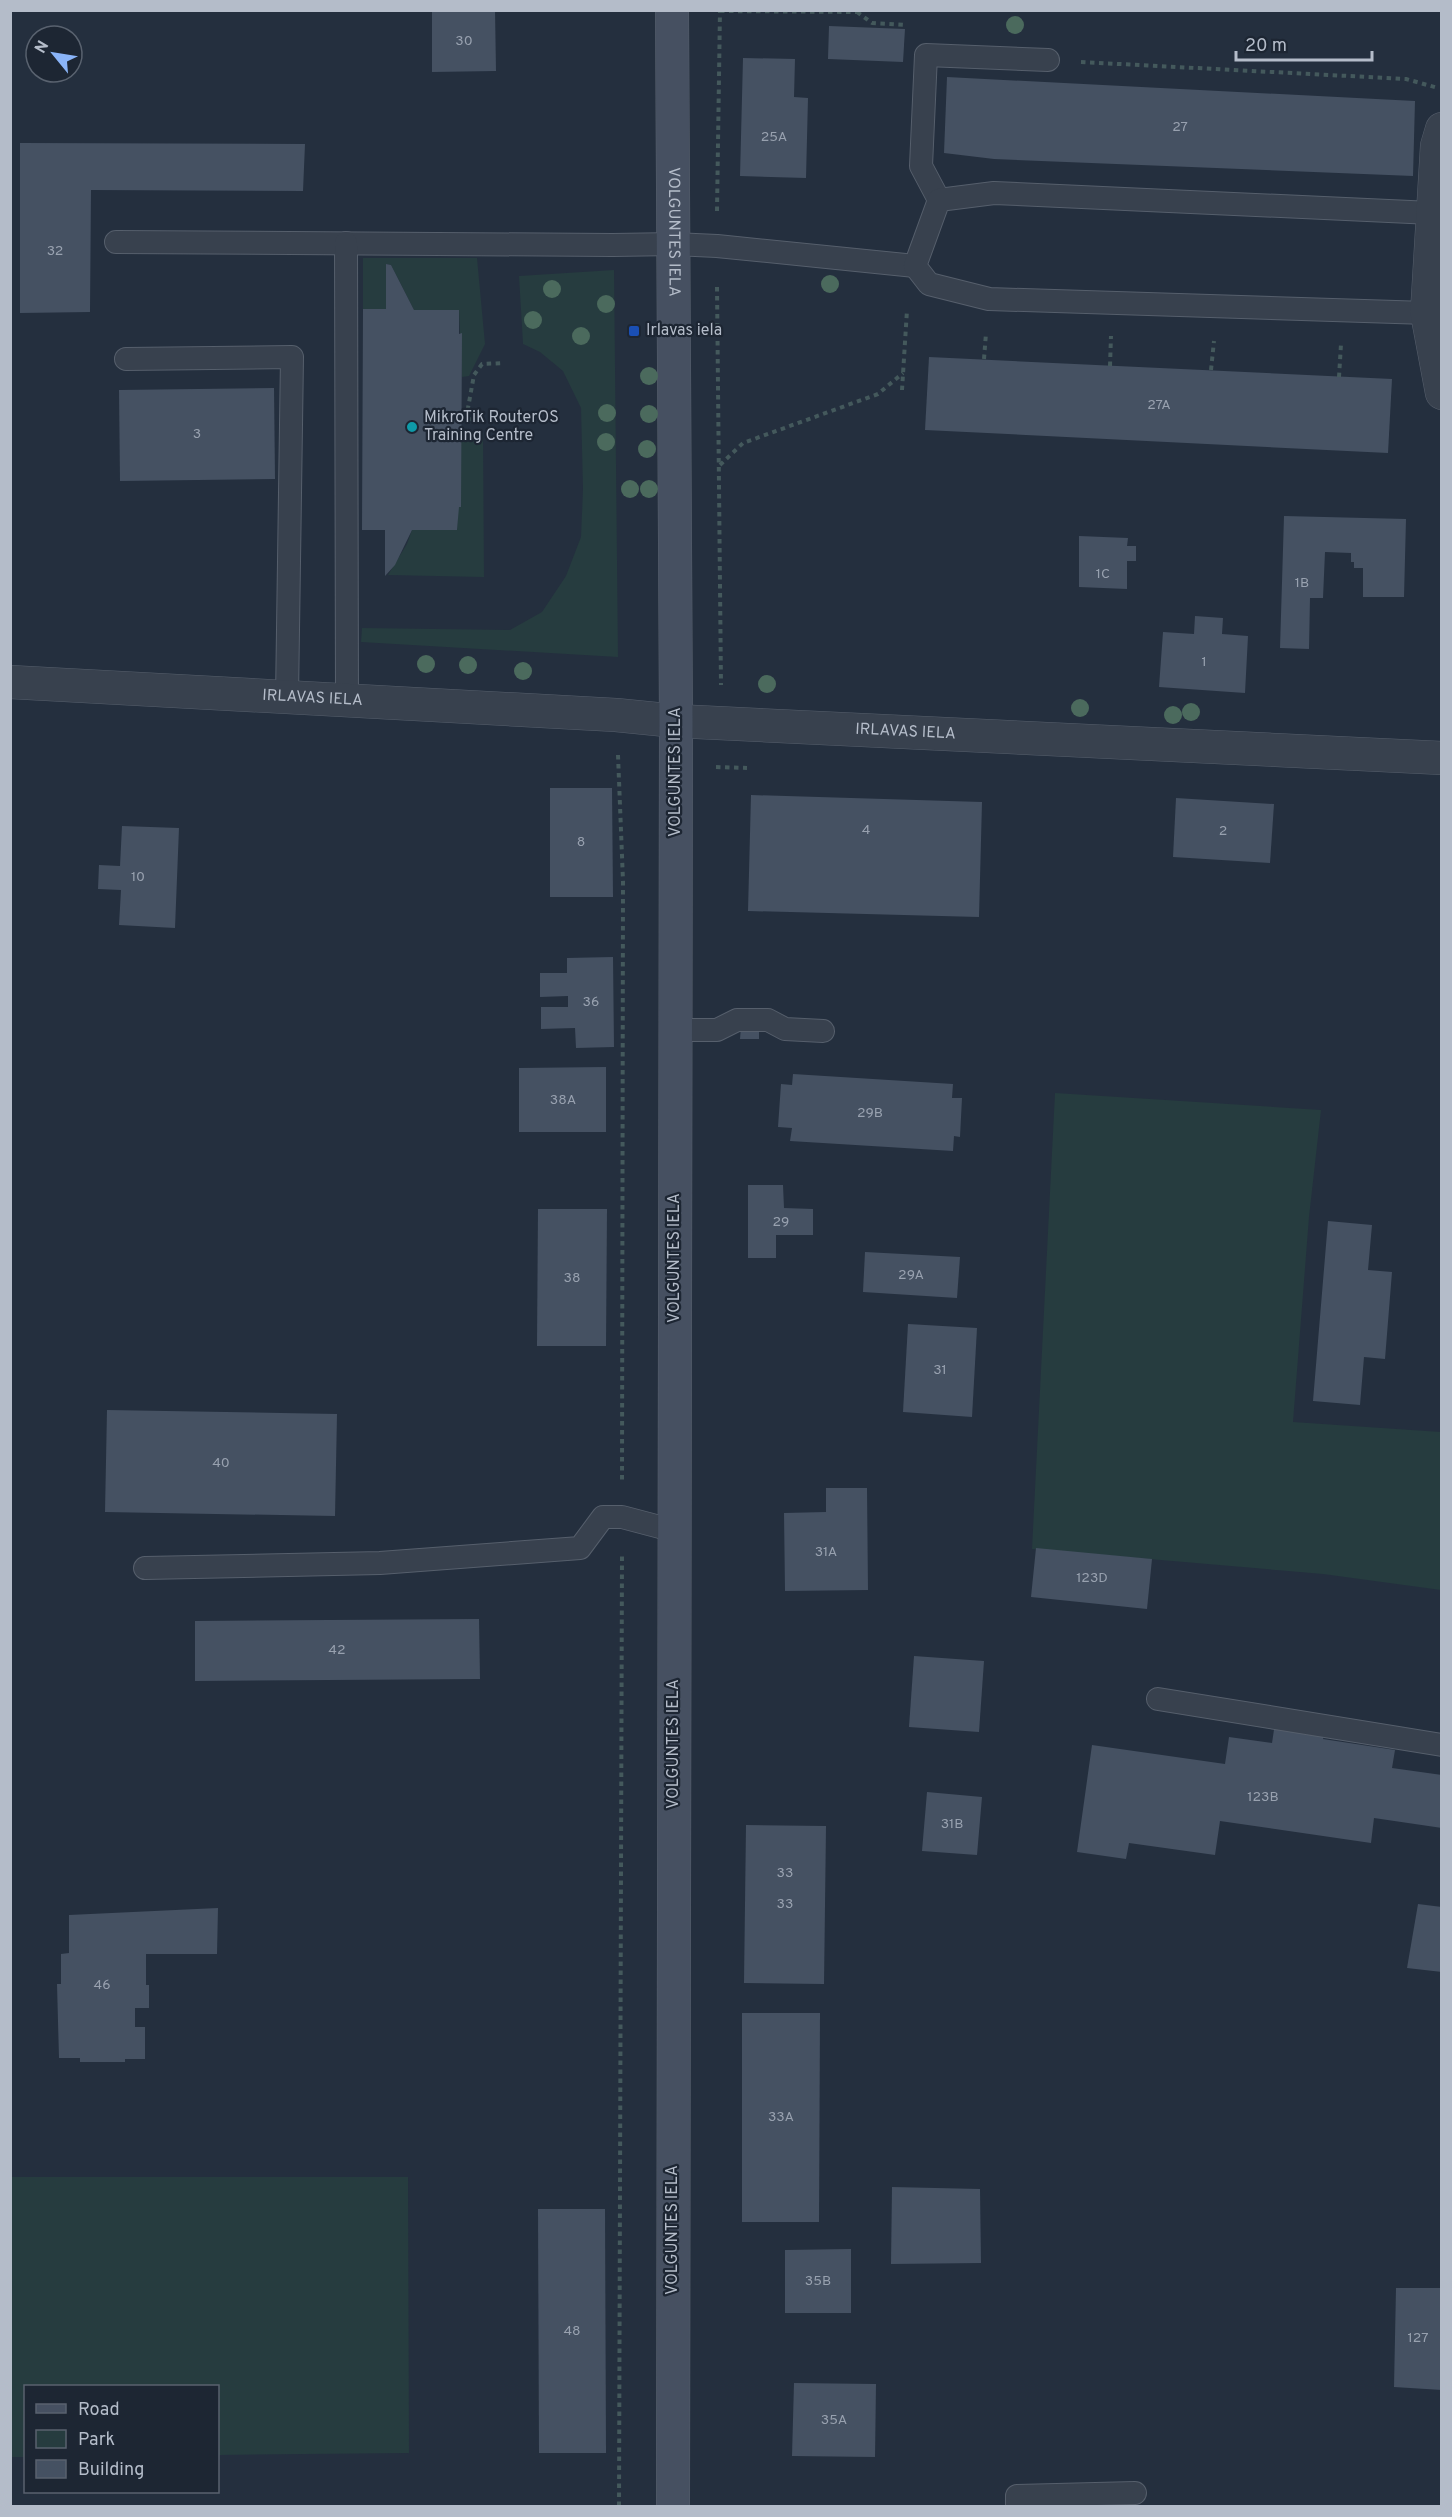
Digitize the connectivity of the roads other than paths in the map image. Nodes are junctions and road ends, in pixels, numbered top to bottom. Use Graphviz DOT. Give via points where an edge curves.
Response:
graph roads {
  1 [pos="672,10"];
  2 [pos="1048,60"];
  3 [pos="1442,129"];
  4 [pos="939,200"];
  5 [pos="1432,213"];
  6 [pos="116,242"];
  7 [pos="346,243"];
  8 [pos="674,244"];
  9 [pos="915,266"];
  10 [pos="1427,314"];
  11 [pos="126,358"];
  12 [pos="1442,393"];
  13 [pos="10,682"];
  14 [pos="287,698"];
  15 [pos="347,701"];
  16 [pos="676,721"];
  17 [pos="1442,758"];
  18 [pos="675,1030"];
  19 [pos="823,1031"];
  20 [pos="675,1532"];
  21 [pos="145,1568"];
  22 [pos="1158,1700"];
  23 [pos="1442,1745"];
  24 [pos="1135,2493"];
  25 [pos="672,2506"];
  26 [pos="1017,2506"];
  1 -- 8 [label="street, VOLGUNTES IELA"];
  2 -- 4 [label="lane" via="926,56 921,166"];
  3 -- 5 [label="street"];
  4 -- 5 [label="lane" via="993,193"];
  4 -- 9 [label="lane"];
  5 -- 10 [label="street"];
  6 -- 7 [label="lane"];
  7 -- 8 [label="lane"];
  7 -- 15 [label="lane"];
  8 -- 9 [label="lane"];
  8 -- 16 [label="street, VOLGUNTES IELA"];
  9 -- 10 [label="lane" via="929,284 989,298"];
  10 -- 12 [label="street"];
  11 -- 14 [label="lane" via="292,357"];
  13 -- 14 [label="street, IRLAVAS IELA"];
  14 -- 15 [label="street, IRLAVAS IELA"];
  15 -- 16 [label="street, IRLAVAS IELA"];
  16 -- 17 [label="street, IRLAVAS IELA"];
  16 -- 18 [label="street, VOLGUNTES IELA"];
  18 -- 19 [label="lane" via="717,1030 737,1020 768,1020 785,1029"];
  18 -- 20 [label="street, VOLGUNTES IELA"];
  20 -- 21 [label="lane" via="622,1517 603,1517 580,1548 380,1563"];
  20 -- 25 [label="street, VOLGUNTES IELA"];
  22 -- 23 [label="lane"];
  24 -- 26 [label="lane" via="1017,2496"];
}
